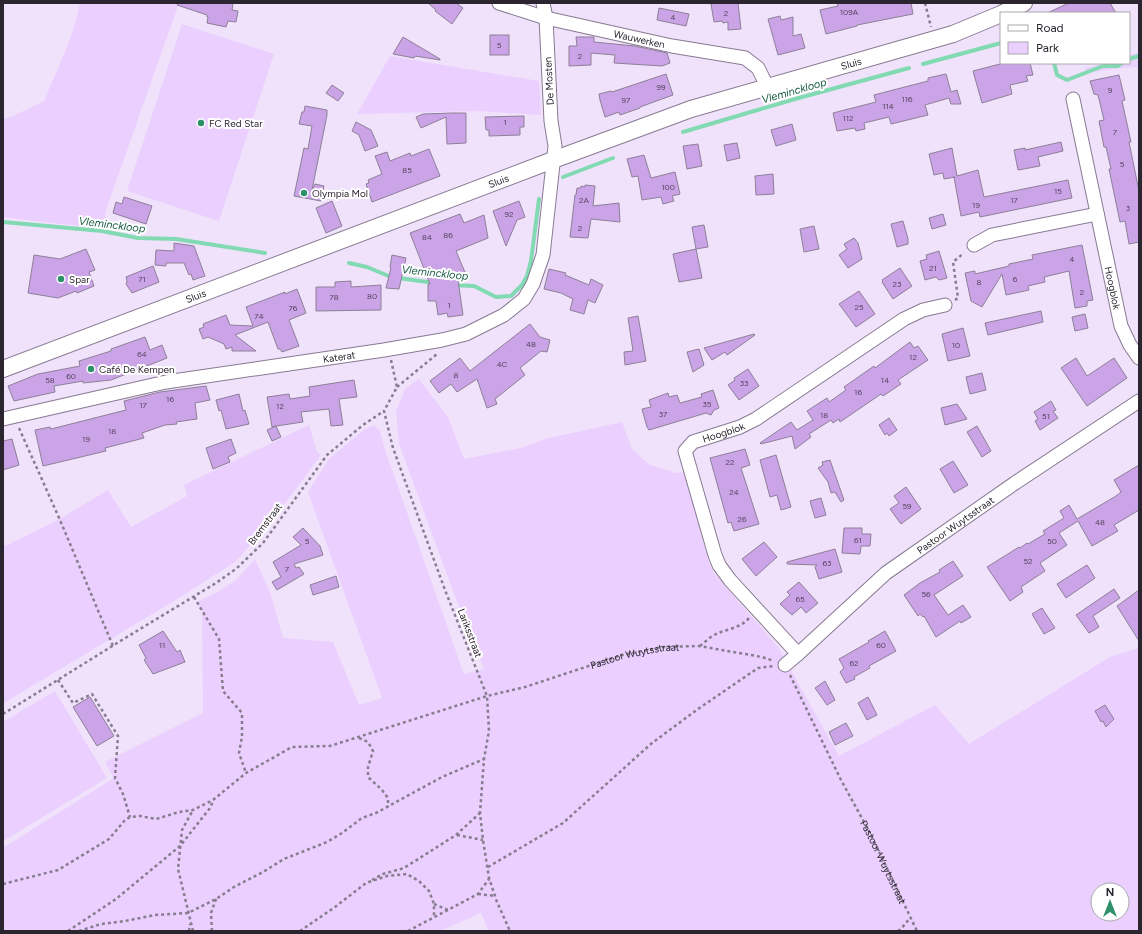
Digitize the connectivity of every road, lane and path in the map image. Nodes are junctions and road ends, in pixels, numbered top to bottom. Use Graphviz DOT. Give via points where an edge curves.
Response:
graph roads {
  1 [pos="499,3"];
  2 [pos="543,3"];
  3 [pos="925,3"];
  4 [pos="1024,3"];
  5 [pos="1006,12"];
  6 [pos="1000,15"];
  7 [pos="546,18"];
  8 [pos="933,39"];
  9 [pos="767,86"];
  10 [pos="1073,99"];
  11 [pos="553,160"];
  12 [pos="1097,214"];
  13 [pos="974,245"];
  14 [pos="945,305"];
  15 [pos="442,340"];
  16 [pos="384,350"];
  17 [pos="1139,358"];
  18 [pos="3,369"];
  19 [pos="397,387"];
  20 [pos="1139,401"];
  21 [pos="384,411"];
  22 [pos="6,416"];
  23 [pos="194,597"];
  24 [pos="756,607"];
  25 [pos="113,646"];
  26 [pos="699,646"];
  27 [pos="798,654"];
  28 [pos="785,665"];
  29 [pos="58,680"];
  30 [pos="487,696"];
  31 [pos="3,714"];
  32 [pos="358,737"];
  33 [pos="484,759"];
  34 [pos="246,773"];
  35 [pos="213,800"];
  36 [pos="388,807"];
  37 [pos="193,810"];
  38 [pos="480,813"];
  39 [pos="130,817"];
  40 [pos="456,835"];
  41 [pos="483,840"];
  42 [pos="180,846"];
  43 [pos="488,867"];
  44 [pos="489,878"];
  45 [pos="366,883"];
  46 [pos="3,884"];
  47 [pos="478,894"];
  48 [pos="496,896"];
  49 [pos="216,899"];
  50 [pos="434,904"];
  51 [pos="448,910"];
  52 [pos="188,913"];
  53 [pos="434,917"];
  54 [pos="910,918"];
  55 [pos="190,923"];
  56 [pos="68,931"];
  57 [pos="79,931"];
  58 [pos="189,931"];
  59 [pos="193,931"];
  60 [pos="212,931"];
  61 [pos="300,931"];
  62 [pos="408,931"];
  63 [pos="510,931"];
  64 [pos="898,931"];
  65 [pos="916,931"];
  1 -- 7 [label="street, Wauwerken"];
  2 -- 7 [label="street, De Mosten"];
  3 -- 8 [label="path"];
  4 -- 5 [label="street, Sluis"];
  6 -- 8 [label="street, Sluis" via="953,34"];
  7 -- 9 [label="street, Wauwerken" via="672,46 745,58 758,68"];
  7 -- 11 [label="street, De Mosten" via="551,121 555,146"];
  8 -- 9 [label="street, Sluis"];
  9 -- 11 [label="street, Sluis" via="691,109"];
  10 -- 12 [label="street, Hoogblok"];
  11 -- 15 [label="street, Katerat" via="543,255 533,284 524,299 486,325 466,334"];
  11 -- 18 [label="street, Sluis"];
  12 -- 13 [label="street" via="992,235"];
  12 -- 17 [label="street, Hoogblok" via="1121,326"];
  13 -- 14 [label="path" via="953,262 958,298"];
  14 -- 24 [label="street, Hoogblok" via="923,310 904,319 756,419 740,427 693,442 685,451 719,565"];
  15 -- 16 [label="street, Katerat"];
  15 -- 19 [label="path" via="437,354"];
  16 -- 19 [label="path" via="391,361"];
  16 -- 22 [label="street, Katerat" via="166,382"];
  19 -- 21 [label="path"];
  20 -- 27 [label="street, Pastoor Wuytsstraat" via="886,573"];
  21 -- 23 [label="path, Bremstraat" via="327,455 263,543 237,568"];
  21 -- 30 [label="path, Lariksstraat" via="393,448"];
  22 -- 25 [label="path" via="60,520"];
  23 -- 25 [label="path, Bremstraat"];
  23 -- 34 [label="path" via="219,639 223,691 242,713 239,753"];
  24 -- 26 [label="path" via="748,621 715,634"];
  24 -- 27 [label="street, Hoogblok"];
  25 -- 29 [label="path, Bremstraat"];
  26 -- 28 [label="path, Pastoor Wuytsstraat" via="762,657"];
  26 -- 30 [label="path, Pastoor Wuytsstraat" via="663,647 622,655 525,687"];
  27 -- 28 [label="street, Pastoor Wuytsstraat"];
  28 -- 43 [label="path" via="758,668 652,743 563,823"];
  28 -- 54 [label="path, Pastoor Wuytsstraat"];
  29 -- 31 [label="path, Bremstraat"];
  29 -- 39 [label="path" via="73,703 92,694 118,736 115,778"];
  30 -- 32 [label="path, Pastoor Wuytsstraat"];
  30 -- 33 [label="path, Lariksstraat" via="489,731"];
  32 -- 34 [label="path, Pastoor Wuytsstraat" via="330,746 292,747"];
  32 -- 36 [label="path" via="368,742 373,751 368,777 388,798"];
  33 -- 36 [label="path" via="442,777"];
  33 -- 38 [label="path, Lariksstraat"];
  34 -- 35 [label="path, Pastoor Wuytsstraat"];
  35 -- 37 [label="path"];
  35 -- 42 [label="path" via="210,808"];
  36 -- 49 [label="path" via="362,818 327,842 284,858"];
  37 -- 39 [label="path" via="156,819"];
  37 -- 42 [label="path" via="182,830"];
  38 -- 40 [label="path"];
  38 -- 41 [label="path, Lariksstraat"];
  39 -- 46 [label="path" via="109,839 58,870"];
  40 -- 41 [label="path"];
  40 -- 45 [label="path" via="404,868 382,874"];
  41 -- 43 [label="path, Lariksstraat"];
  42 -- 52 [label="path" via="178,869"];
  42 -- 56 [label="path" via="116,899"];
  43 -- 44 [label="path, Lariksstraat"];
  44 -- 47 [label="path"];
  44 -- 48 [label="path, Lariksstraat"];
  45 -- 50 [label="path" via="387,876 407,874 420,881 429,891"];
  45 -- 61 [label="path"];
  47 -- 48 [label="path"];
  47 -- 51 [label="path"];
  48 -- 63 [label="path, Lariksstraat"];
  49 -- 52 [label="path"];
  49 -- 60 [label="path" via="211,913"];
  50 -- 51 [label="path"];
  50 -- 53 [label="path"];
  51 -- 53 [label="path"];
  52 -- 55 [label="path"];
  52 -- 57 [label="path" via="156,915 101,924"];
  53 -- 62 [label="path"];
  54 -- 64 [label="path"];
  54 -- 65 [label="path, Pastoor Wuytsstraat"];
  55 -- 58 [label="path"];
  55 -- 59 [label="path"];
}
